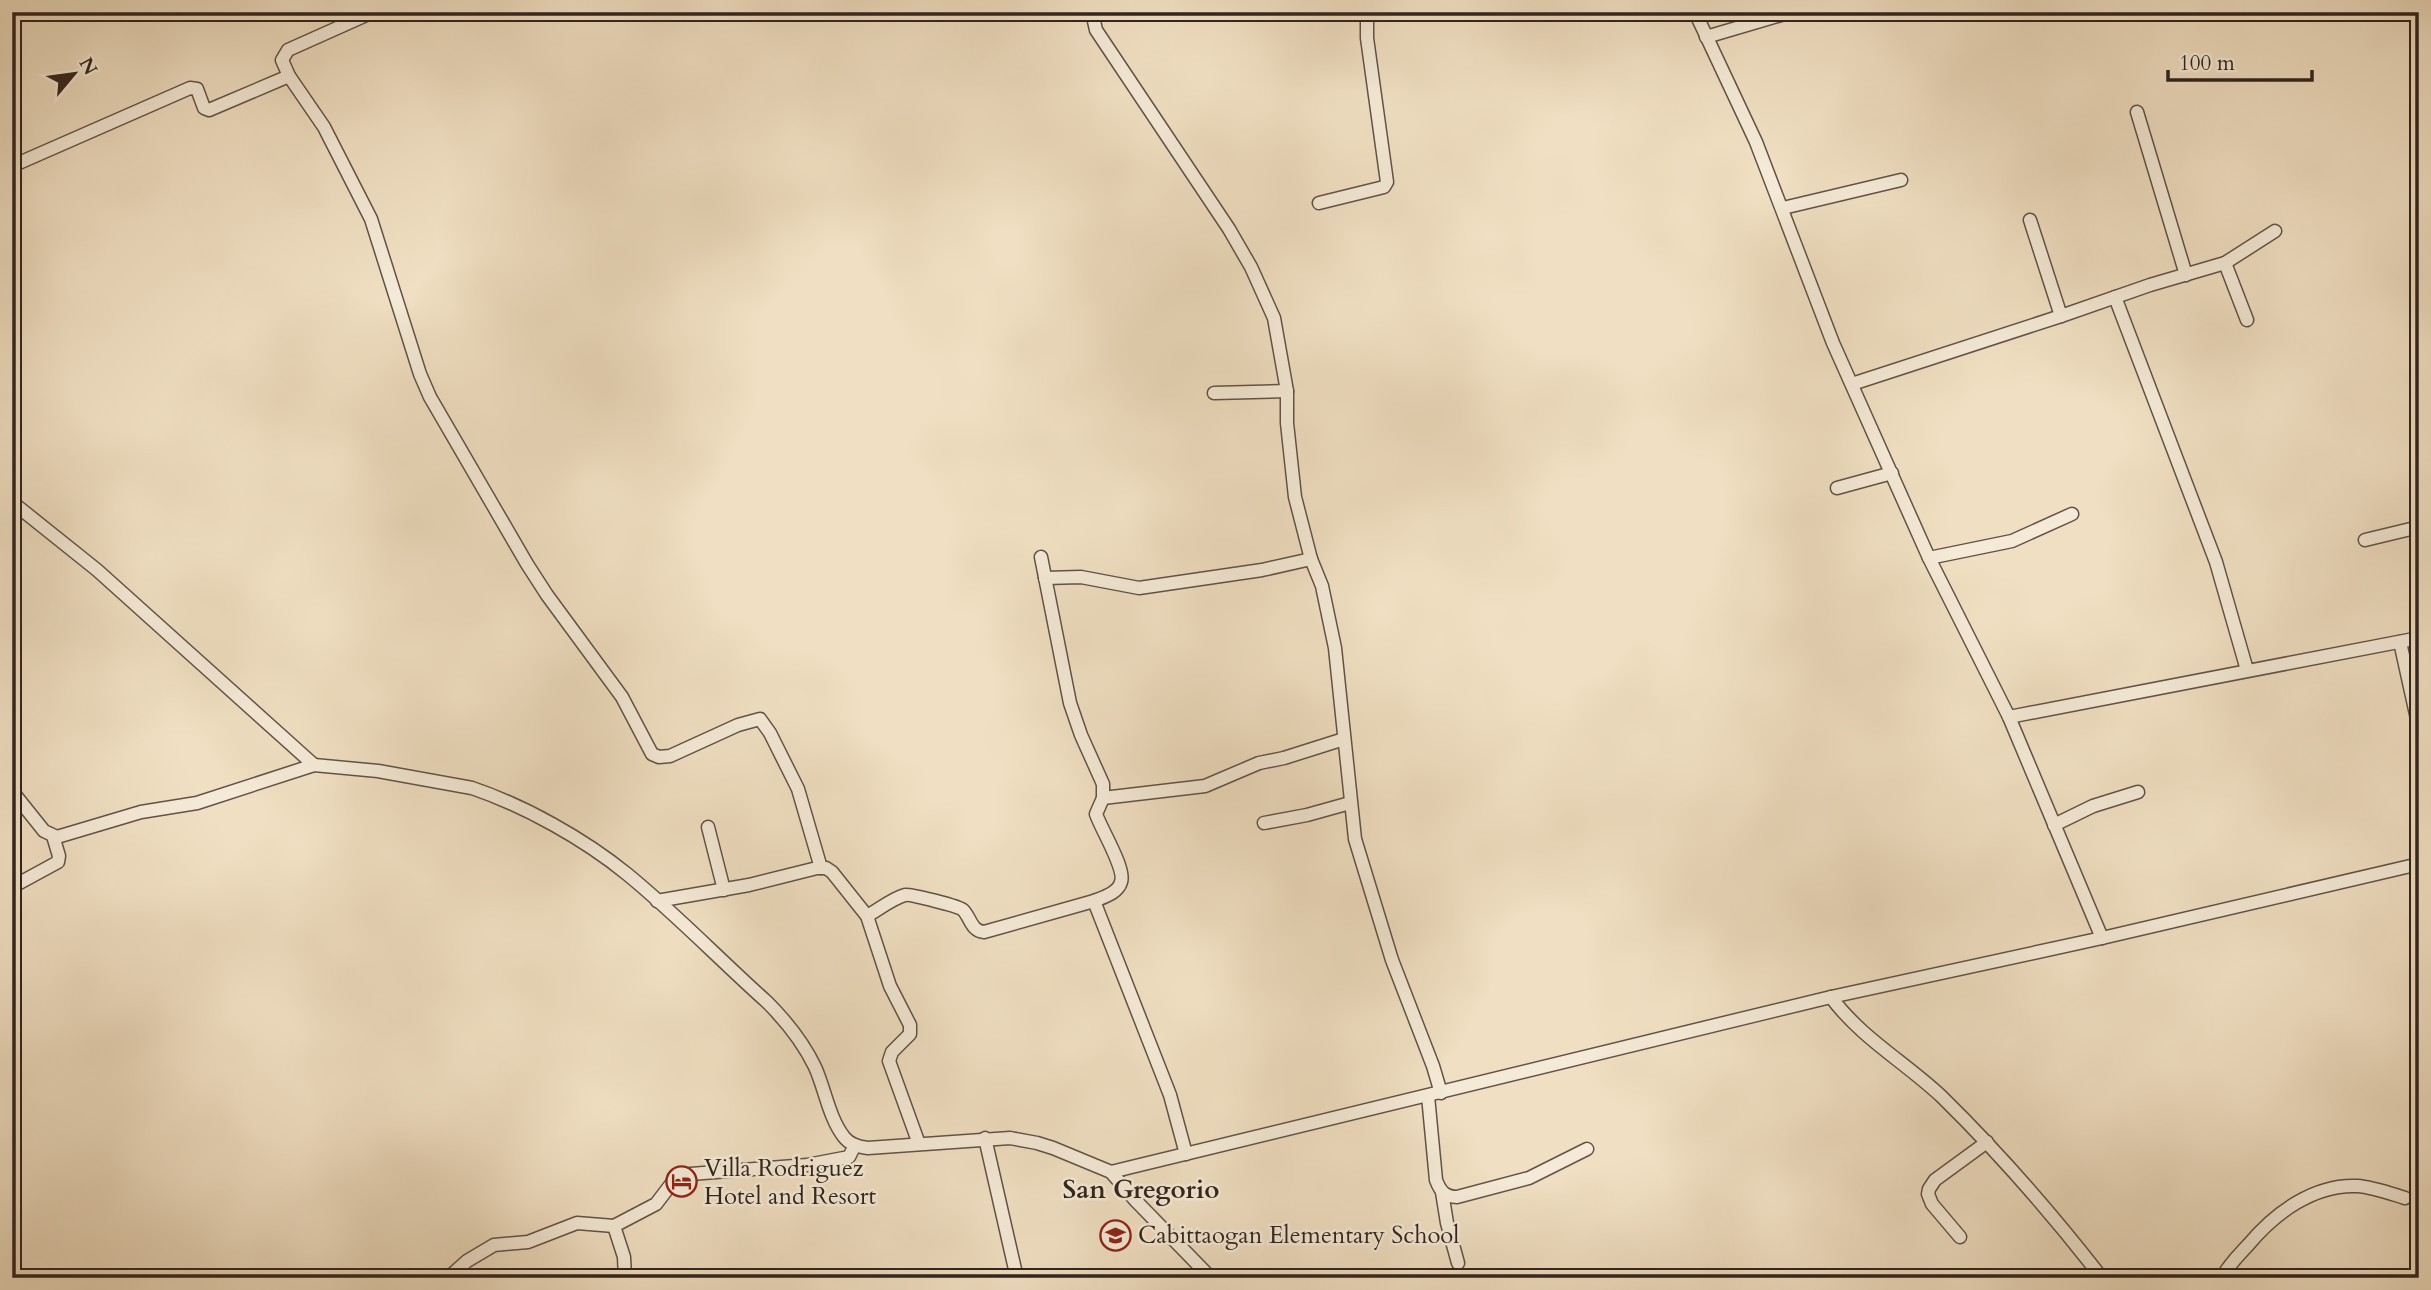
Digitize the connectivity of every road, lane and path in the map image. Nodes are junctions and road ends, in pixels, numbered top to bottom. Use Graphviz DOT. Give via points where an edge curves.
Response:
graph roads {
  1 [pos="373,12"];
  2 [pos="1092,12"];
  3 [pos="1367,12"];
  4 [pos="1695,12"];
  5 [pos="1791,12"];
  6 [pos="1706,37"];
  7 [pos="289,76"];
  8 [pos="2137,112"];
  9 [pos="12,166"];
  10 [pos="1902,180"];
  11 [pos="1319,203"];
  12 [pos="1783,208"];
  13 [pos="2030,220"];
  14 [pos="2275,231"];
  15 [pos="2225,263"];
  16 [pos="2186,275"];
  17 [pos="2115,297"];
  18 [pos="2061,316"];
  19 [pos="2247,320"];
  20 [pos="1852,384"];
  21 [pos="1287,391"];
  22 [pos="1214,393"];
  23 [pos="1892,474"];
  24 [pos="1837,488"];
  25 [pos="12,502"];
  26 [pos="2072,514"];
  27 [pos="2419,527"];
  28 [pos="2365,540"];
  29 [pos="1041,557"];
  30 [pos="1929,558"];
  31 [pos="1311,559"];
  32 [pos="1045,578"];
  33 [pos="2419,638"];
  34 [pos="2400,642"];
  35 [pos="2247,670"];
  36 [pos="2009,717"];
  37 [pos="2419,728"];
  38 [pos="1344,739"];
  39 [pos="314,765"];
  40 [pos="12,791"];
  41 [pos="2138,792"];
  42 [pos="1103,798"];
  43 [pos="1350,803"];
  44 [pos="1264,823"];
  45 [pos="2054,825"];
  46 [pos="708,827"];
  47 [pos="53,836"];
  48 [pos="2419,864"];
  49 [pos="821,868"];
  50 [pos="12,887"];
  51 [pos="724,890"];
  52 [pos="657,901"];
  53 [pos="1094,901"];
  54 [pos="867,916"];
  55 [pos="2102,938"];
  56 [pos="1831,997"];
  57 [pos="1435,1094"];
  58 [pos="985,1138"];
  59 [pos="1987,1142"];
  60 [pos="919,1144"];
  61 [pos="855,1145"];
  62 [pos="1587,1149"];
  63 [pos="1186,1154"];
  64 [pos="1111,1172"];
  65 [pos="1442,1192"];
  66 [pos="2405,1198"];
  67 [pos="614,1226"];
  68 [pos="1960,1237"];
  69 [pos="1458,1263"];
  70 [pos="448,1278"];
  71 [pos="625,1278"];
  72 [pos="1017,1278"];
  73 [pos="1211,1278"];
  74 [pos="2102,1278"];
  75 [pos="2222,1278"];
  1 -- 7 [label="street" via="289,50 282,60"];
  2 -- 21 [label="street" via="1096,30 1251,267 1275,318"];
  3 -- 11 [label="street" via="1387,183"];
  4 -- 6 [label="street"];
  5 -- 6 [label="street"];
  6 -- 12 [label="street"];
  7 -- 9 [label="street" via="209,110 197,89 190,88"];
  7 -- 49 [label="street" via="324,127 375,228 430,397 541,586 612,681 652,754 670,756 760,719 798,789"];
  8 -- 16 [label="street"];
  10 -- 12 [label="street"];
  12 -- 20 [label="street"];
  13 -- 18 [label="street"];
  14 -- 15 [label="street"];
  15 -- 16 [label="street"];
  15 -- 19 [label="street"];
  16 -- 17 [label="street"];
  17 -- 18 [label="street"];
  17 -- 35 [label="street" via="2216,562"];
  18 -- 20 [label="street"];
  20 -- 23 [label="street"];
  21 -- 22 [label="street"];
  21 -- 31 [label="street" via="1295,496"];
  23 -- 24 [label="street"];
  23 -- 30 [label="street"];
  25 -- 39 [label="street" via="97,570"];
  26 -- 30 [label="street" via="2012,541"];
  27 -- 28 [label="street"];
  29 -- 32 [label="street"];
  30 -- 36 [label="street"];
  31 -- 32 [label="street" via="1139,588 1081,577"];
  31 -- 38 [label="street" via="1331,626"];
  32 -- 42 [label="street" via="1070,703 1098,769"];
  33 -- 34 [label="street"];
  34 -- 35 [label="street"];
  34 -- 37 [label="street"];
  35 -- 36 [label="street"];
  36 -- 45 [label="street"];
  38 -- 42 [label="street" via="1259,763 1205,786"];
  38 -- 43 [label="street"];
  39 -- 47 [label="street" via="197,803 141,812"];
  39 -- 52 [label="street" via="378,771 484,792 592,850"];
  40 -- 47 [label="street"];
  41 -- 45 [label="street"];
  42 -- 53 [label="street" via="1096,814 1122,880 1116,890"];
  43 -- 44 [label="street"];
  43 -- 57 [label="street" via="1361,862 1401,988 1425,1044"];
  45 -- 55 [label="street"];
  46 -- 51 [label="street"];
  47 -- 50 [label="street" via="58,862"];
  48 -- 55 [label="street"];
  49 -- 51 [label="street"];
  49 -- 54 [label="street" via="832,872"];
  51 -- 52 [label="street"];
  52 -- 61 [label="street" via="785,1020 815,1067 843,1136"];
  53 -- 54 [label="street" via="981,932 957,906 911,895"];
  53 -- 63 [label="street" via="1170,1095"];
  54 -- 60 [label="street" via="890,986 910,1025 910,1034 889,1061"];
  55 -- 56 [label="street"];
  56 -- 57 [label="street"];
  56 -- 59 [label="street" via="1857,1026"];
  57 -- 63 [label="street"];
  57 -- 65 [label="street" via="1436,1180"];
  58 -- 60 [label="street"];
  58 -- 64 [label="street" via="1037,1143"];
  58 -- 72 [label="street"];
  59 -- 68 [label="street" via="1929,1189 1932,1204"];
  59 -- 74 [label="street"];
  60 -- 61 [label="street"];
  61 -- 67 [label="street" via="849,1157 807,1165 678,1175 656,1204"];
  62 -- 65 [label="street" via="1529,1178 1457,1197"];
  63 -- 64 [label="street"];
  64 -- 73 [label="street"];
  65 -- 69 [label="street"];
  66 -- 75 [label="street" via="2354,1186 2316,1194 2278,1213"];
  67 -- 70 [label="street" via="576,1223 528,1242 494,1245"];
  67 -- 71 [label="street"];
}
